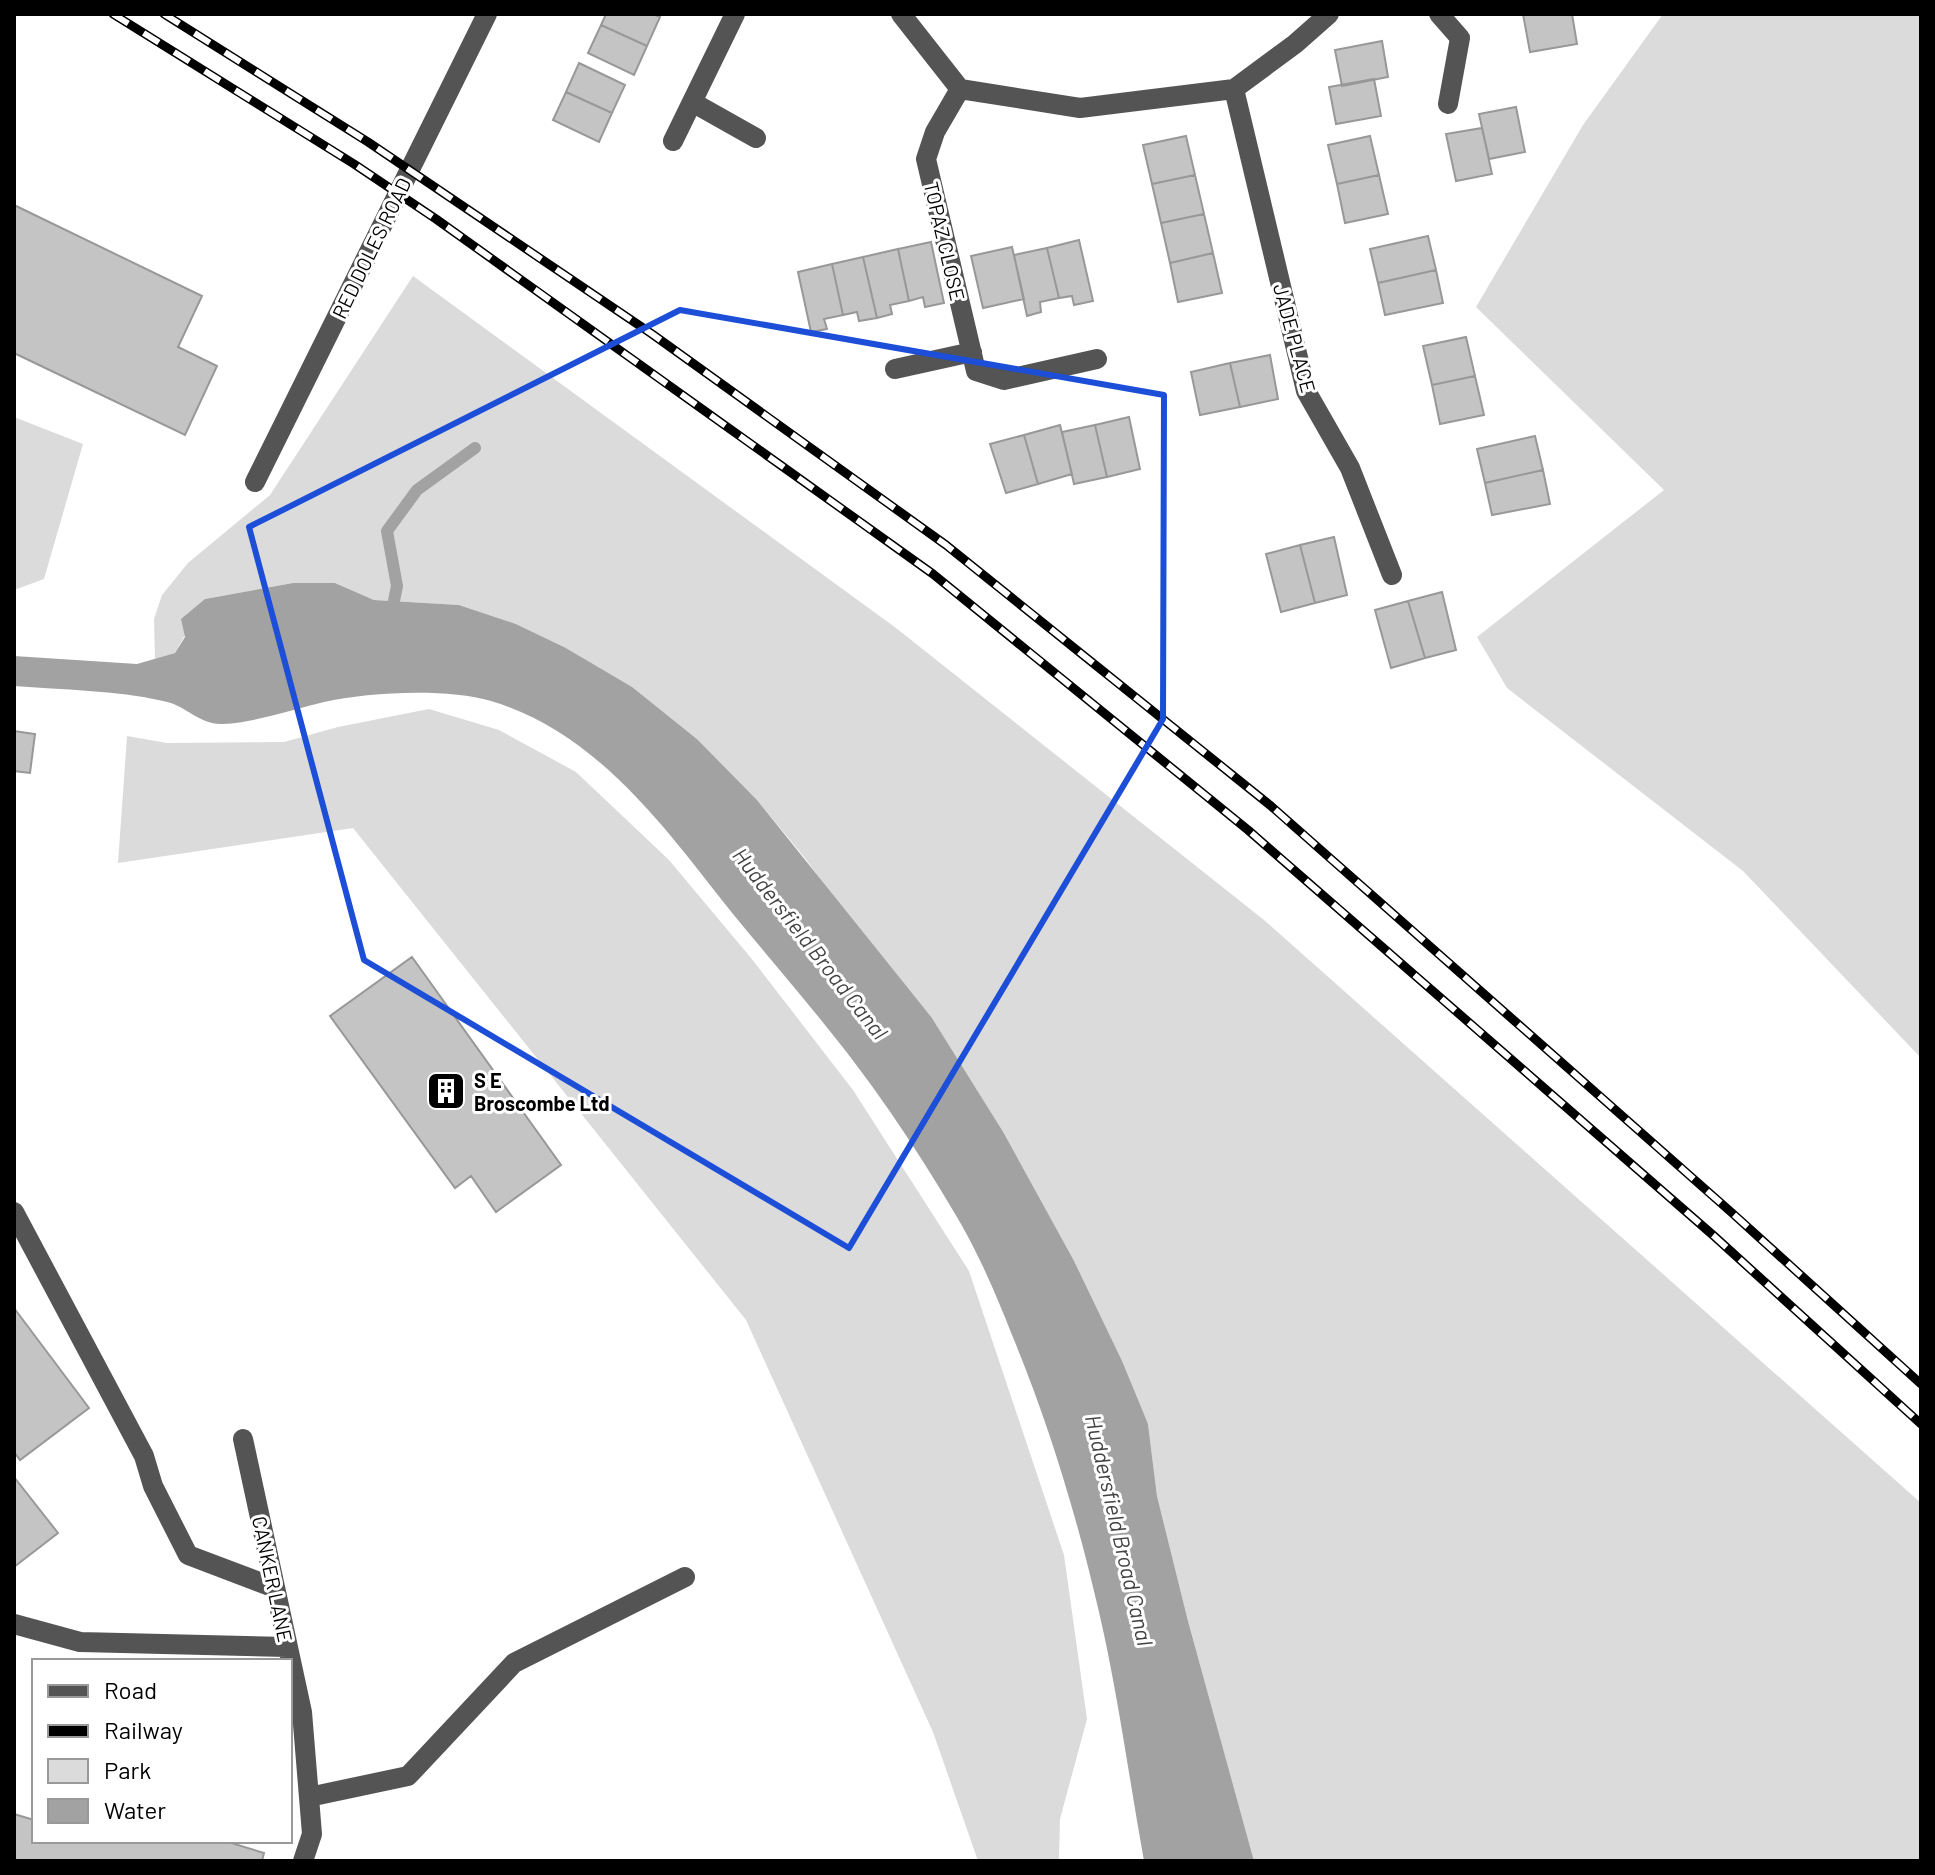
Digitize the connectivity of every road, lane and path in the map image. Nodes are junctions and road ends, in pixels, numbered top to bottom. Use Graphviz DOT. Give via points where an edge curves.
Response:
graph roads {
  1 [pos="487,14"];
  2 [pos="735,14"];
  3 [pos="901,14"];
  4 [pos="1329,14"];
  5 [pos="1439,14"];
  6 [pos="960,89"];
  7 [pos="1234,89"];
  8 [pos="692,102"];
  9 [pos="1448,104"];
  10 [pos="756,138"];
  11 [pos="673,141"];
  12 [pos="972,352"];
  13 [pos="1097,359"];
  14 [pos="895,369"];
  15 [pos="255,482"];
  16 [pos="1392,575"];
  17 [pos="14,1212"];
  18 [pos="243,1439"];
  19 [pos="685,1577"];
  20 [pos="275,1588"];
  21 [pos="14,1624"];
  22 [pos="287,1647"];
  23 [pos="290,1659"];
  24 [pos="292,1669"];
  25 [pos="309,1797"];
  26 [pos="303,1861"];
  1 -- 15 [label="street, RED DOLES ROAD"];
  2 -- 8 [label="street"];
  3 -- 6 [label="street"];
  4 -- 7 [label="street"];
  5 -- 9 [label="street" via="1460,38"];
  6 -- 7 [label="street" via="1080,108"];
  6 -- 12 [label="street, TOPAZ CLOSE" via="926,159"];
  7 -- 16 [label="street, JADE PLACE" via="1306,391 1350,468"];
  8 -- 10 [label="street"];
  8 -- 11 [label="street"];
  12 -- 13 [label="street, TOPAZ CLOSE" via="976,371 1004,380"];
  12 -- 14 [label="street"];
  17 -- 20 [label="street" via="144,1456 188,1555"];
  18 -- 20 [label="street, CANKER LANE"];
  19 -- 25 [label="street" via="514,1663 408,1776"];
  20 -- 22 [label="street, CANKER LANE"];
  21 -- 22 [label="street" via="80,1642"];
  22 -- 23 [label="street, CANKER LANE"];
  24 -- 25 [label="street, CANKER LANE" via="302,1712"];
  25 -- 26 [label="street, CANKER LANE" via="312,1834"];
}
